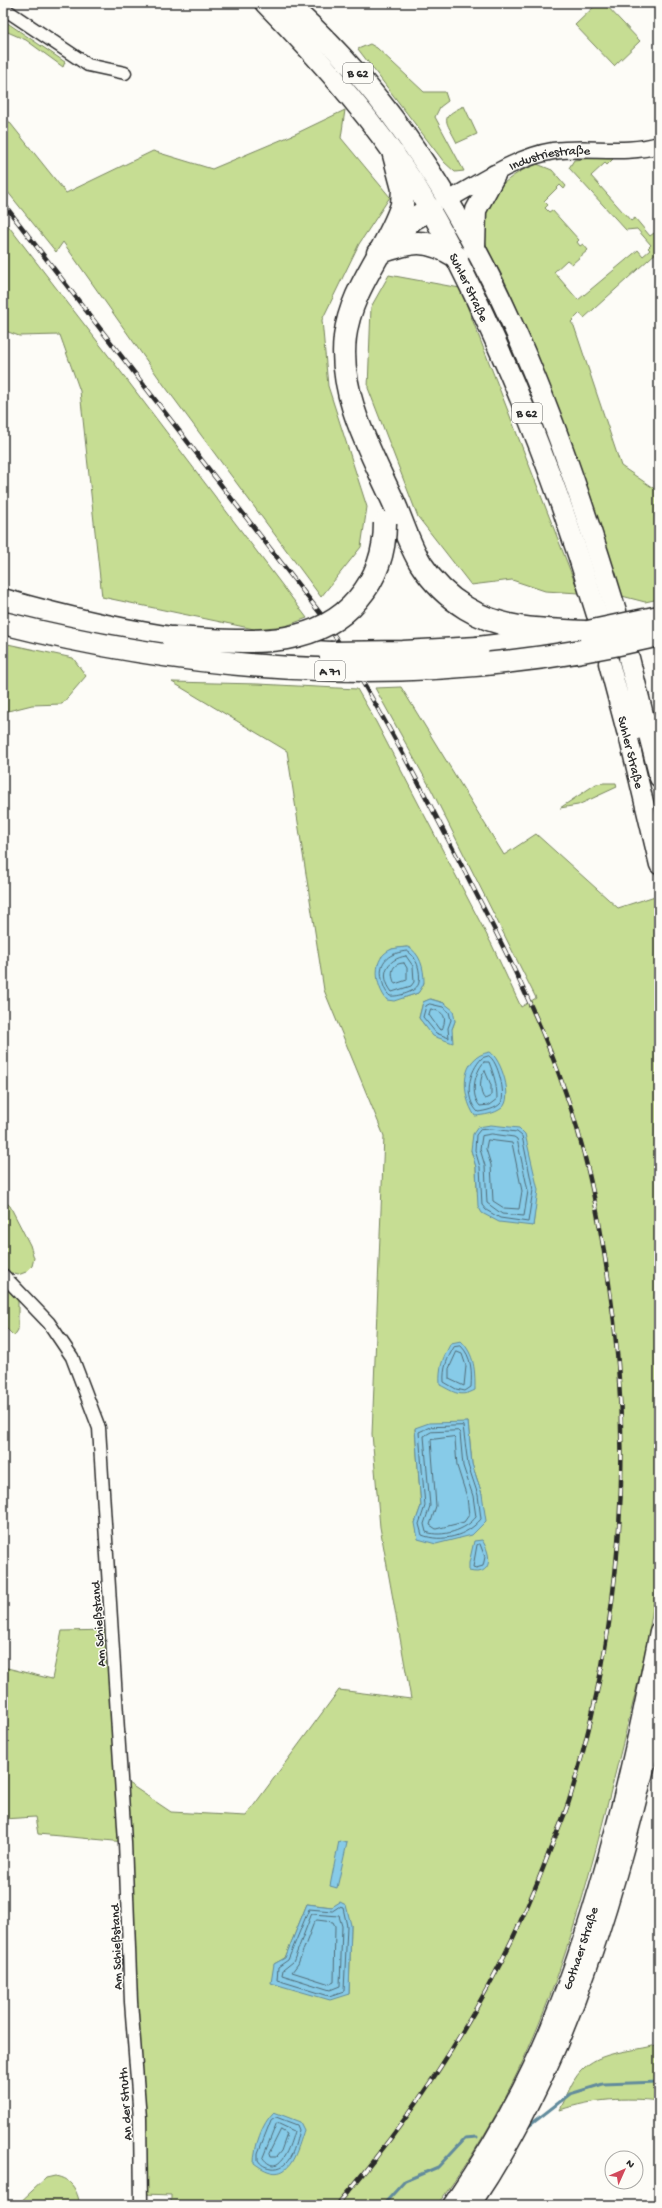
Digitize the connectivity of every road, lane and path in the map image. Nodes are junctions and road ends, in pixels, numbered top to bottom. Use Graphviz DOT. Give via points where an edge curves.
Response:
graph roads {
  1 [pos="265,3"];
  2 [pos="287,3"];
  3 [pos="3,8"];
  4 [pos="125,73"];
  5 [pos="659,145"];
  6 [pos="394,155"];
  7 [pos="495,174"];
  8 [pos="439,205"];
  9 [pos="378,253"];
  10 [pos="466,253"];
  11 [pos="393,521"];
  12 [pos="3,600"];
  13 [pos="616,611"];
  14 [pos="659,617"];
  15 [pos="3,623"];
  16 [pos="593,624"];
  17 [pos="659,635"];
  18 [pos="172,638"];
  19 [pos="629,658"];
  20 [pos="609,663"];
  21 [pos="644,728"];
  22 [pos="659,778"];
  23 [pos="659,865"];
  24 [pos="3,1274"];
  25 [pos="659,1631"];
  26 [pos="659,1709"];
  27 [pos="131,2002"];
  28 [pos="141,2205"];
  29 [pos="452,2205"];
  30 [pos="471,2205"];
  1 -- 6 [label="main road, Suhler Straße / B 62" via="352,98"];
  2 -- 8 [label="main road, Suhler Straße / B 62" via="338,51 383,104 419,153"];
  3 -- 4 [label="street" via="88,65"];
  5 -- 7 [label="street, Industriestraße" via="631,149 552,151"];
  6 -- 8 [label="main road, Suhler Straße / B 62"];
  6 -- 9 [label="highway" via="403,189 402,205"];
  7 -- 8 [label="street, Industriestraße"];
  7 -- 10 [label="main road" via="476,210"];
  8 -- 9 [label="highway" via="403,226"];
  8 -- 10 [label="main road, Suhler Straße / B 62"];
  9 -- 10 [label="highway" via="403,244 426,242"];
  9 -- 11 [label="highway" via="351,310 344,349 348,391 368,446 379,487"];
  10 -- 13 [label="main road, Suhler Straße / B 62" via="507,314 576,484"];
  10 -- 16 [label="main road, Suhler Straße / B 62" via="506,363 540,446 585,574"];
  11 -- 16 [label="highway" via="421,564 444,591 464,607 493,621 514,627"];
  11 -- 18 [label="highway, bridge" via="381,558 368,586 349,609 322,628 297,637 278,640"];
  12 -- 18 [label="highway, A 71" via="60,616"];
  14 -- 16 [label="highway, A 71, bridge"];
  15 -- 17 [label="highway, A 71, bridge" via="53,636 143,652 257,666 330,671 483,665 550,657"];
  16 -- 18 [label="highway, A 71, bridge" via="478,648 404,652 330,653 259,649"];
  19 -- 21 [label="main road, Suhler Straße"];
  20 -- 21 [label="main road, Suhler Straße"];
  21 -- 22 [label="main road, Suhler Straße"];
  21 -- 23 [label="main road, Suhler Straße"];
  24 -- 27 [label="street, Am Schießstand" via="49,1323 72,1357 99,1428 125,1842"];
  25 -- 29 [label="main road, Gothaer Straße" via="636,1741 598,1887 549,2029 514,2105"];
  26 -- 30 [label="main road, Gothaer Straße" via="614,1890 572,2014 519,2127"];
  27 -- 28 [label="street, An der Struth" via="140,2118 143,2194"];
}
